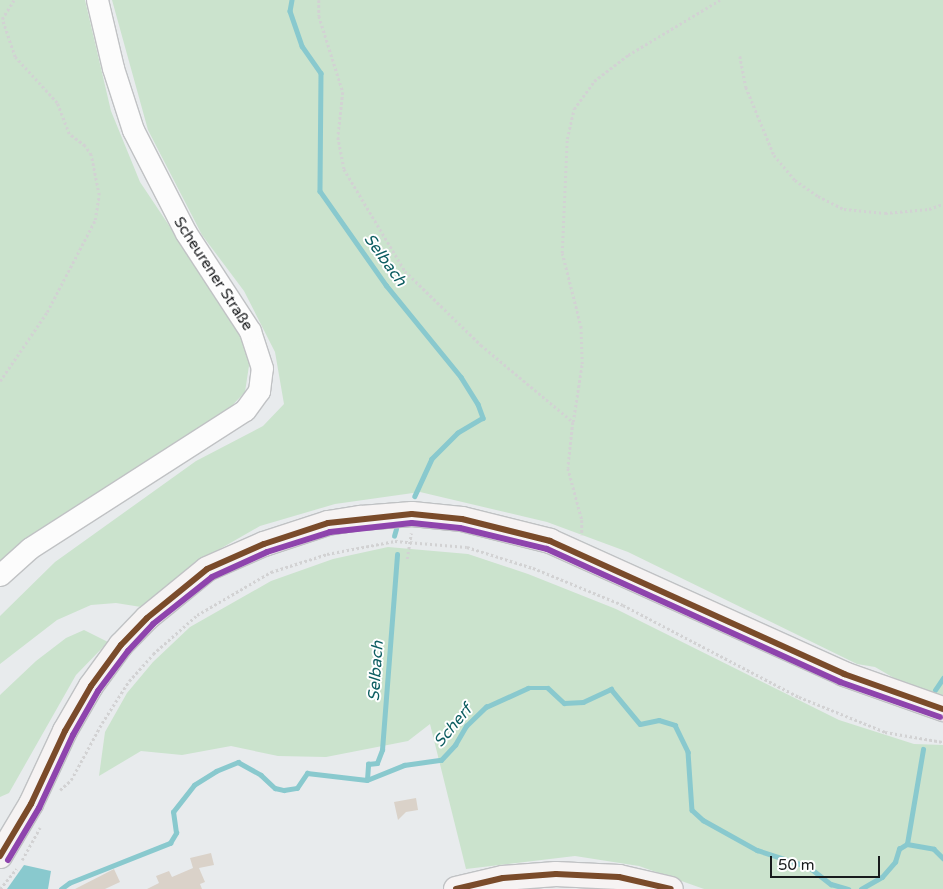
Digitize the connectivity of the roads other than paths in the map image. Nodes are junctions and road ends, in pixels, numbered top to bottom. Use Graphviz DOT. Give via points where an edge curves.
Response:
graph roads {
  1 [pos="97,0"];
  2 [pos="0,575"];
  3 [pos="943,708"];
  4 [pos="3,844"];
  5 [pos="456,889"];
  6 [pos="670,889"];
  1 -- 2 [label="street, Scheurener Straße" via="113,68 133,130 181,226 250,331 262,368 259,391 245,410 30,548"];
  3 -- 4 [label="main road" via="844,674 578,551 488,524 412,514 328,524 264,544 207,569 121,645 91,686"];
  5 -- 6 [label="main road" via="503,878 556,874 619,877"];
}
